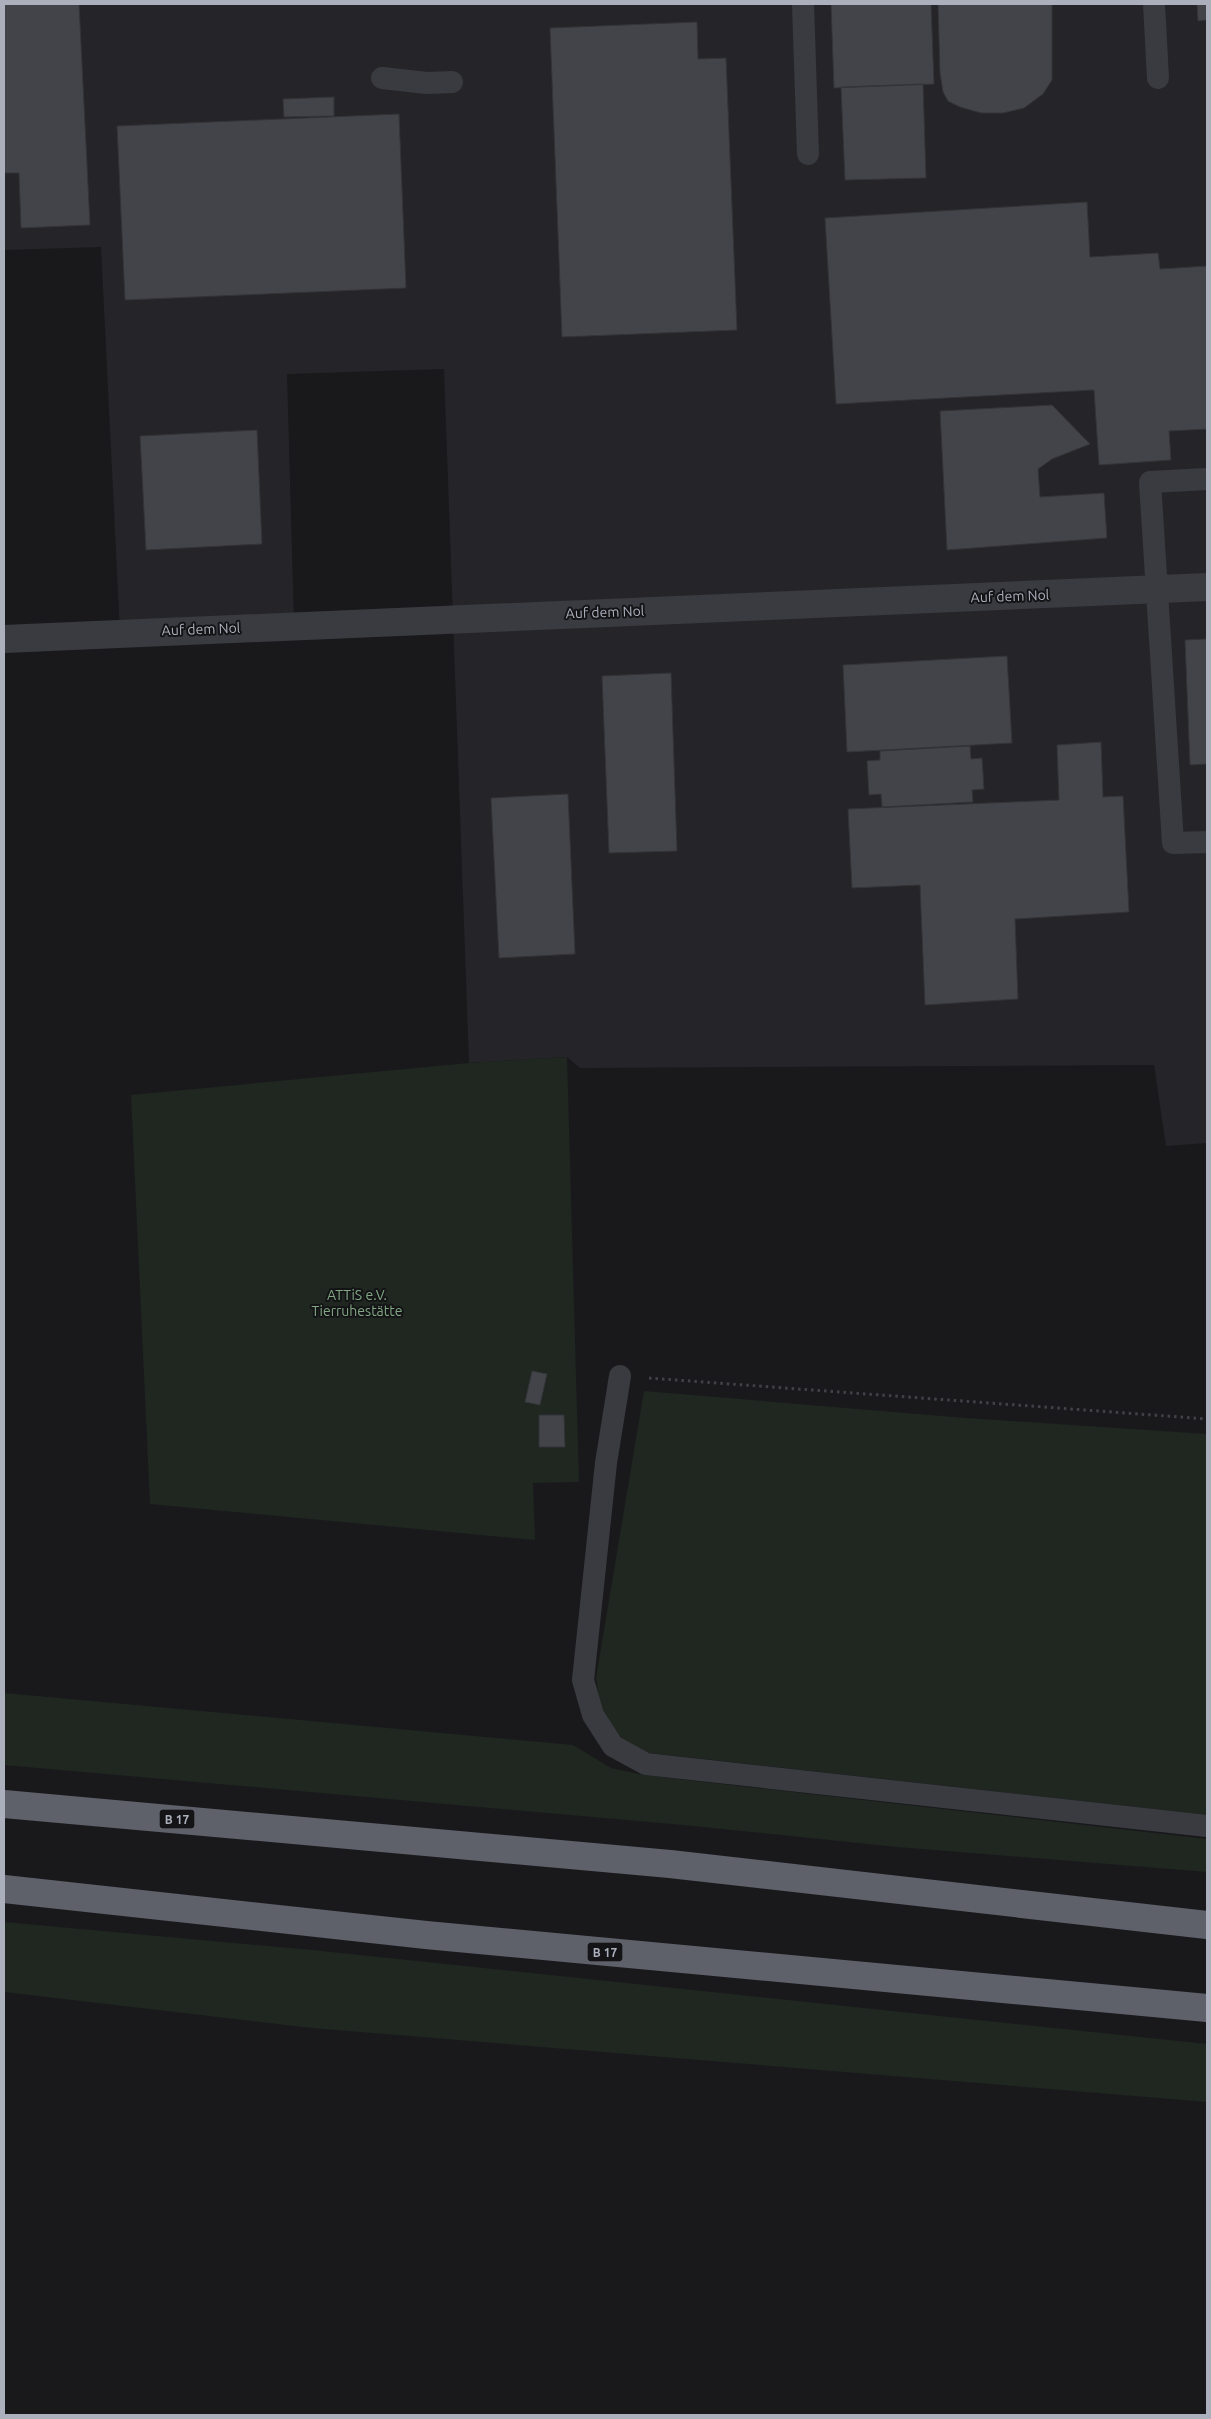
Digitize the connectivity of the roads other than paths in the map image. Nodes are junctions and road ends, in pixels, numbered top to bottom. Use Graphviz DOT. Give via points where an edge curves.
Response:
graph roads {
  1 [pos="803,4"];
  2 [pos="1154,4"];
  3 [pos="382,78"];
  4 [pos="1158,78"];
  5 [pos="452,82"];
  6 [pos="808,154"];
  7 [pos="1207,478"];
  8 [pos="1207,588"];
  9 [pos="1155,590"];
  10 [pos="4,638"];
  11 [pos="1207,842"];
  12 [pos="620,1376"];
  13 [pos="4,1804"];
  14 [pos="1207,1826"];
  15 [pos="4,1890"];
  16 [pos="1207,1926"];
  17 [pos="1207,2008"];
  1 -- 6 [label="lane"];
  2 -- 4 [label="lane"];
  3 -- 5 [label="lane"];
  7 -- 9 [label="lane" via="1150,482"];
  8 -- 9 [label="street, Auf dem Nol"];
  9 -- 10 [label="street, Auf dem Nol"];
  9 -- 11 [label="lane" via="1173,844"];
  12 -- 14 [label="lane" via="606,1463 583,1680 593,1715 613,1746 646,1764"];
  13 -- 16 [label="highway, B 17" via="670,1864"];
  15 -- 17 [label="highway, B 17" via="426,1935"];
}
